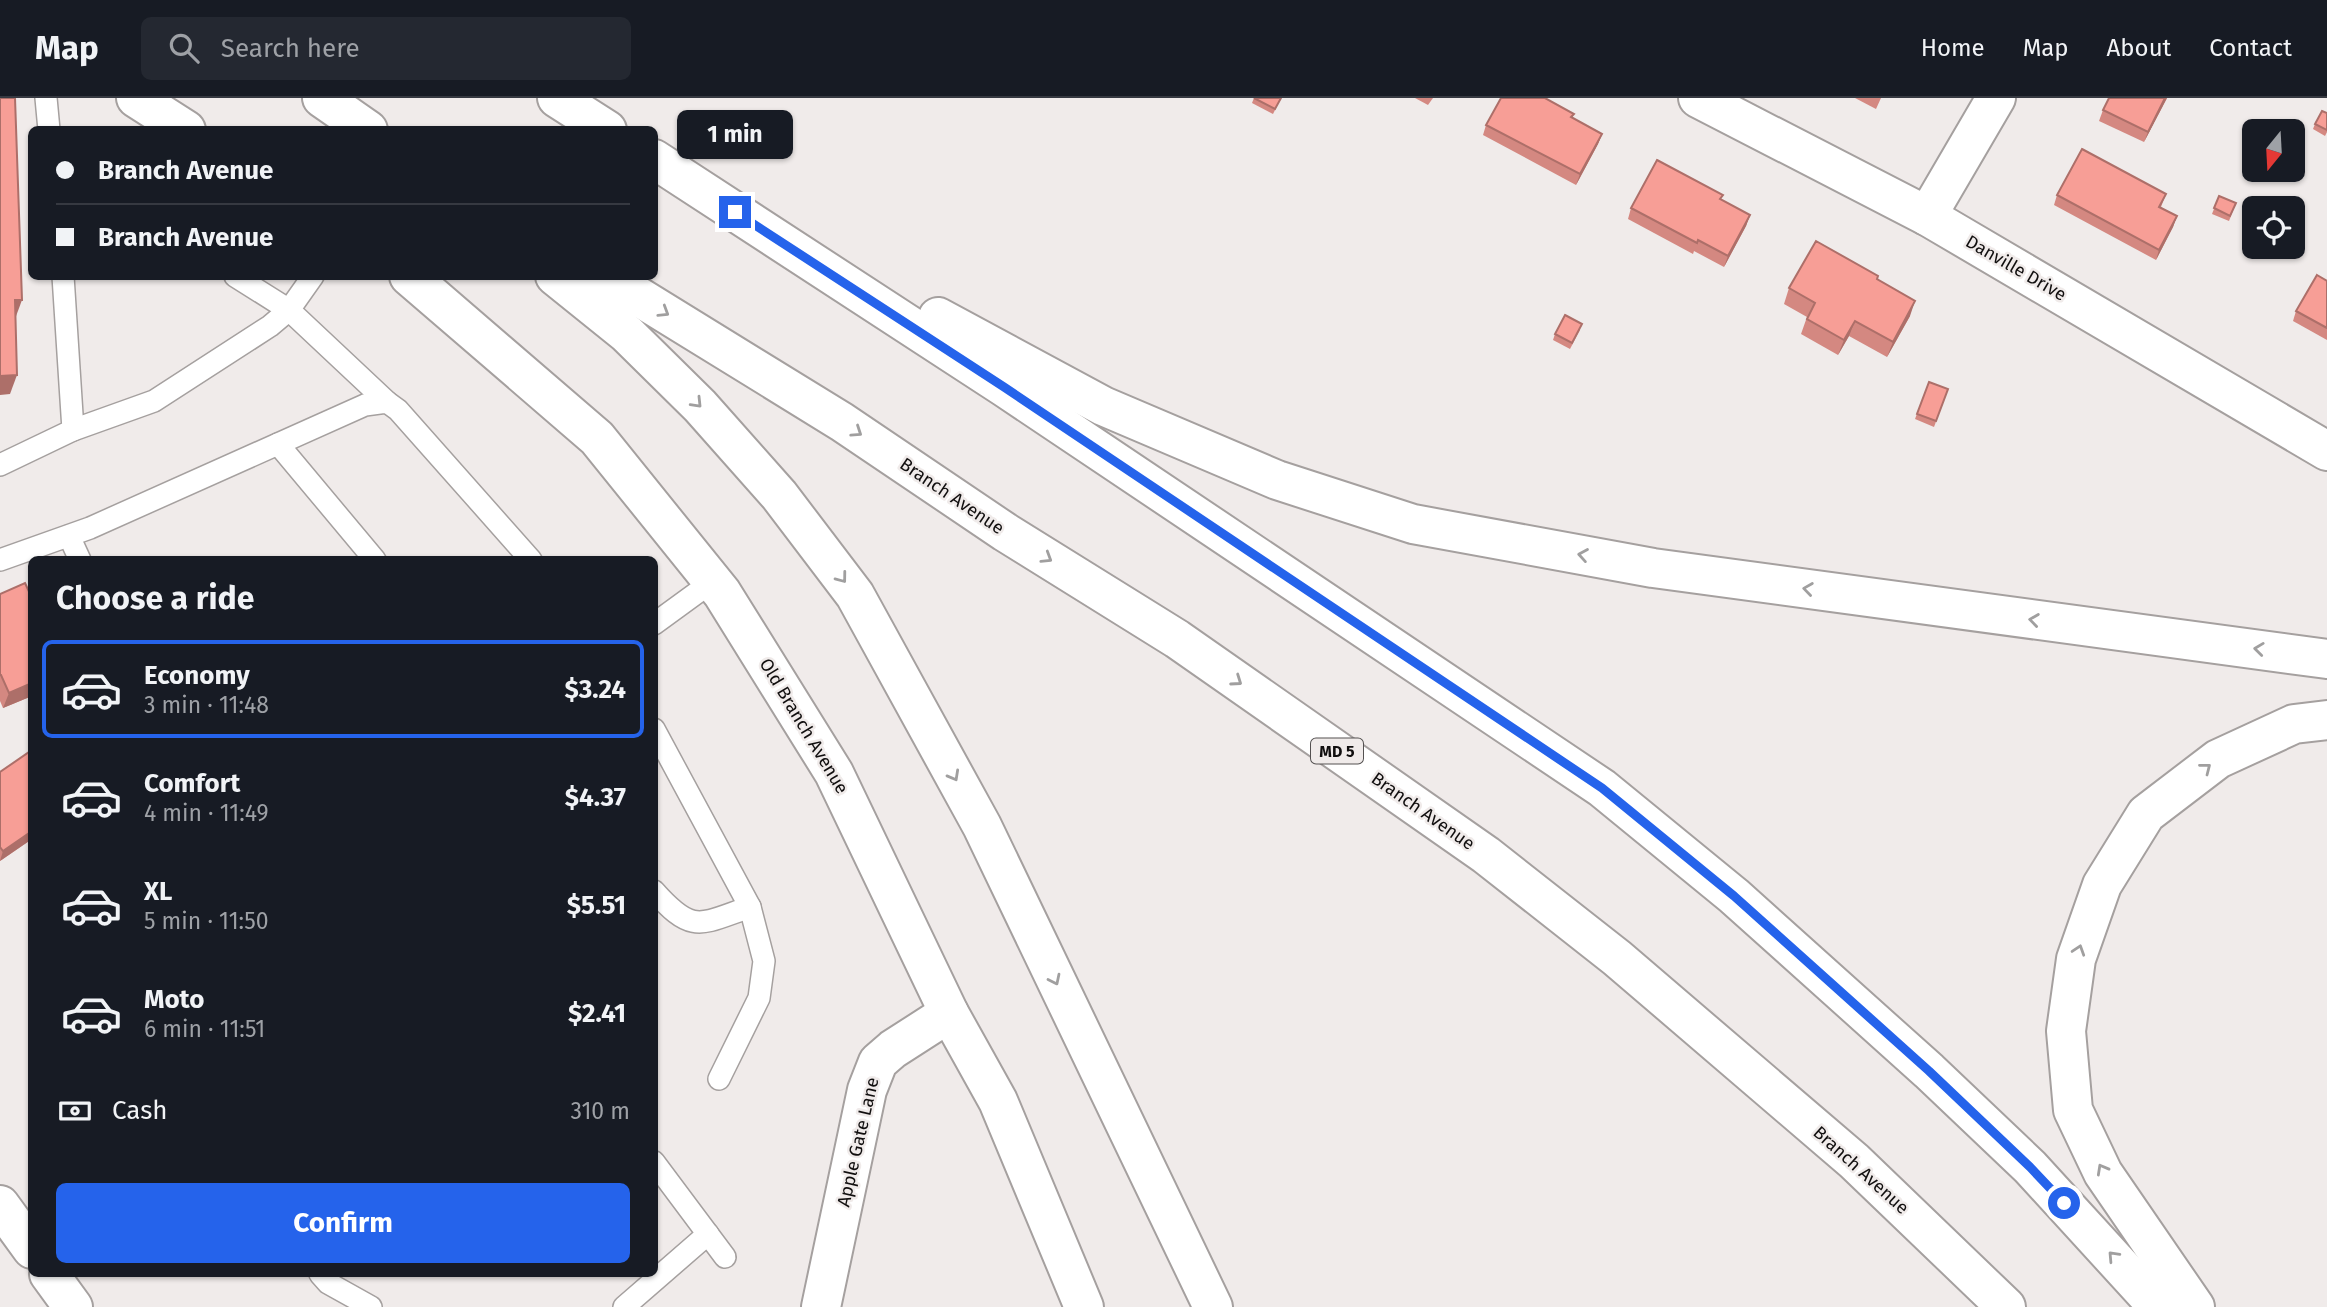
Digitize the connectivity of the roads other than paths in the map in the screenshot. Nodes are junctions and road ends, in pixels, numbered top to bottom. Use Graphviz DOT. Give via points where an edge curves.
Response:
graph roads {
  1 [pos="44,98"];
  2 [pos="136,98"];
  3 [pos="322,98"];
  4 [pos="557,98"];
  5 [pos="1698,98"];
  6 [pos="1996,98"];
  7 [pos="49,126"];
  8 [pos="180,126"];
  9 [pos="362,126"];
  10 [pos="601,126"];
  11 [pos="658,161"];
  12 [pos="658,162"];
  13 [pos="1927,216"];
  14 [pos="63,280"];
  15 [pos="241,280"];
  16 [pos="310,280"];
  17 [pos="414,280"];
  18 [pos="560,280"];
  19 [pos="612,280"];
  20 [pos="289,310"];
  21 [pos="387,402"];
  22 [pos="73,430"];
  23 [pos="278,443"];
  24 [pos="2327,451"];
  25 [pos="0,465"];
  26 [pos="69,536"];
  27 [pos="78,556"];
  28 [pos="373,556"];
  29 [pos="527,556"];
  30 [pos="0,561"];
  31 [pos="713,581"];
  32 [pos="658,621"];
  33 [pos="2327,659"];
  34 [pos="2327,720"];
  35 [pos="658,736"];
  36 [pos="658,895"];
  37 [pos="750,907"];
  38 [pos="949,1013"];
  39 [pos="719,1079"];
  40 [pos="658,1168"];
  41 [pos="0,1205"];
  42 [pos="708,1234"];
  43 [pos="28,1244"];
  44 [pos="725,1257"];
  45 [pos="51,1277"];
  46 [pos="323,1277"];
  47 [pos="73,1307"];
  48 [pos="371,1307"];
  49 [pos="624,1307"];
  50 [pos="821,1307"];
  51 [pos="1084,1307"];
  52 [pos="1213,1307"];
  53 [pos="2006,1307"];
  54 [pos="2158,1307"];
  55 [pos="2195,1307"];
  1 -- 7 [label="lane"];
  2 -- 8 [label="main road"];
  3 -- 9 [label="main road"];
  4 -- 10 [label="main road"];
  5 -- 13 [label="main road, Danville Drive"];
  6 -- 13 [label="main road"];
  33 -- 11 [label="main road, one-way" via="1653,568 1413,524 1277,480 1103,406"];
  54 -- 12 [label="main road, one-way" via="2030,1167 1929,1071 1734,896 1602,788"];
  13 -- 24 [label="main road, Danville Drive"];
  14 -- 22 [label="lane"];
  15 -- 20 [label="lane"];
  16 -- 20 [label="lane"];
  17 -- 31 [label="main road, Old Branch Avenue" via="597,438"];
  18 -- 52 [label="main road, one-way" via="627,334 700,406 779,495 855,596 982,826"];
  19 -- 53 [label="main road, Branch Avenue / MD 5, one-way" via="1177,639 1486,855 1616,958 1854,1161"];
  20 -- 21 [label="lane"];
  20 -- 22 [label="lane" via="154,401"];
  21 -- 23 [label="lane" via="365,405"];
  21 -- 29 [label="lane"];
  22 -- 25 [label="lane"];
  23 -- 26 [label="lane"];
  23 -- 28 [label="lane"];
  26 -- 27 [label="lane"];
  26 -- 30 [label="lane"];
  31 -- 32 [label="lane"];
  31 -- 38 [label="main road, Old Branch Avenue" via="834,773"];
  55 -- 34 [label="main road, one-way" via="2103,1173 2073,1110 2066,1031 2076,959 2102,885 2146,814 2218,759 2294,724"];
  35 -- 37 [label="lane"];
  36 -- 37 [label="lane" via="675,914 701,924"];
  37 -- 39 [label="lane" via="764,961 759,998"];
  38 -- 50 [label="main road, Apple Gate Lane" via="878,1062 867,1090"];
  38 -- 51 [label="main road, Old Branch Avenue" via="998,1101"];
  40 -- 42 [label="lane"];
  41 -- 43 [label="main road"];
  42 -- 44 [label="lane"];
  42 -- 49 [label="lane"];
  45 -- 47 [label="main road"];
  46 -- 48 [label="lane"];
}
